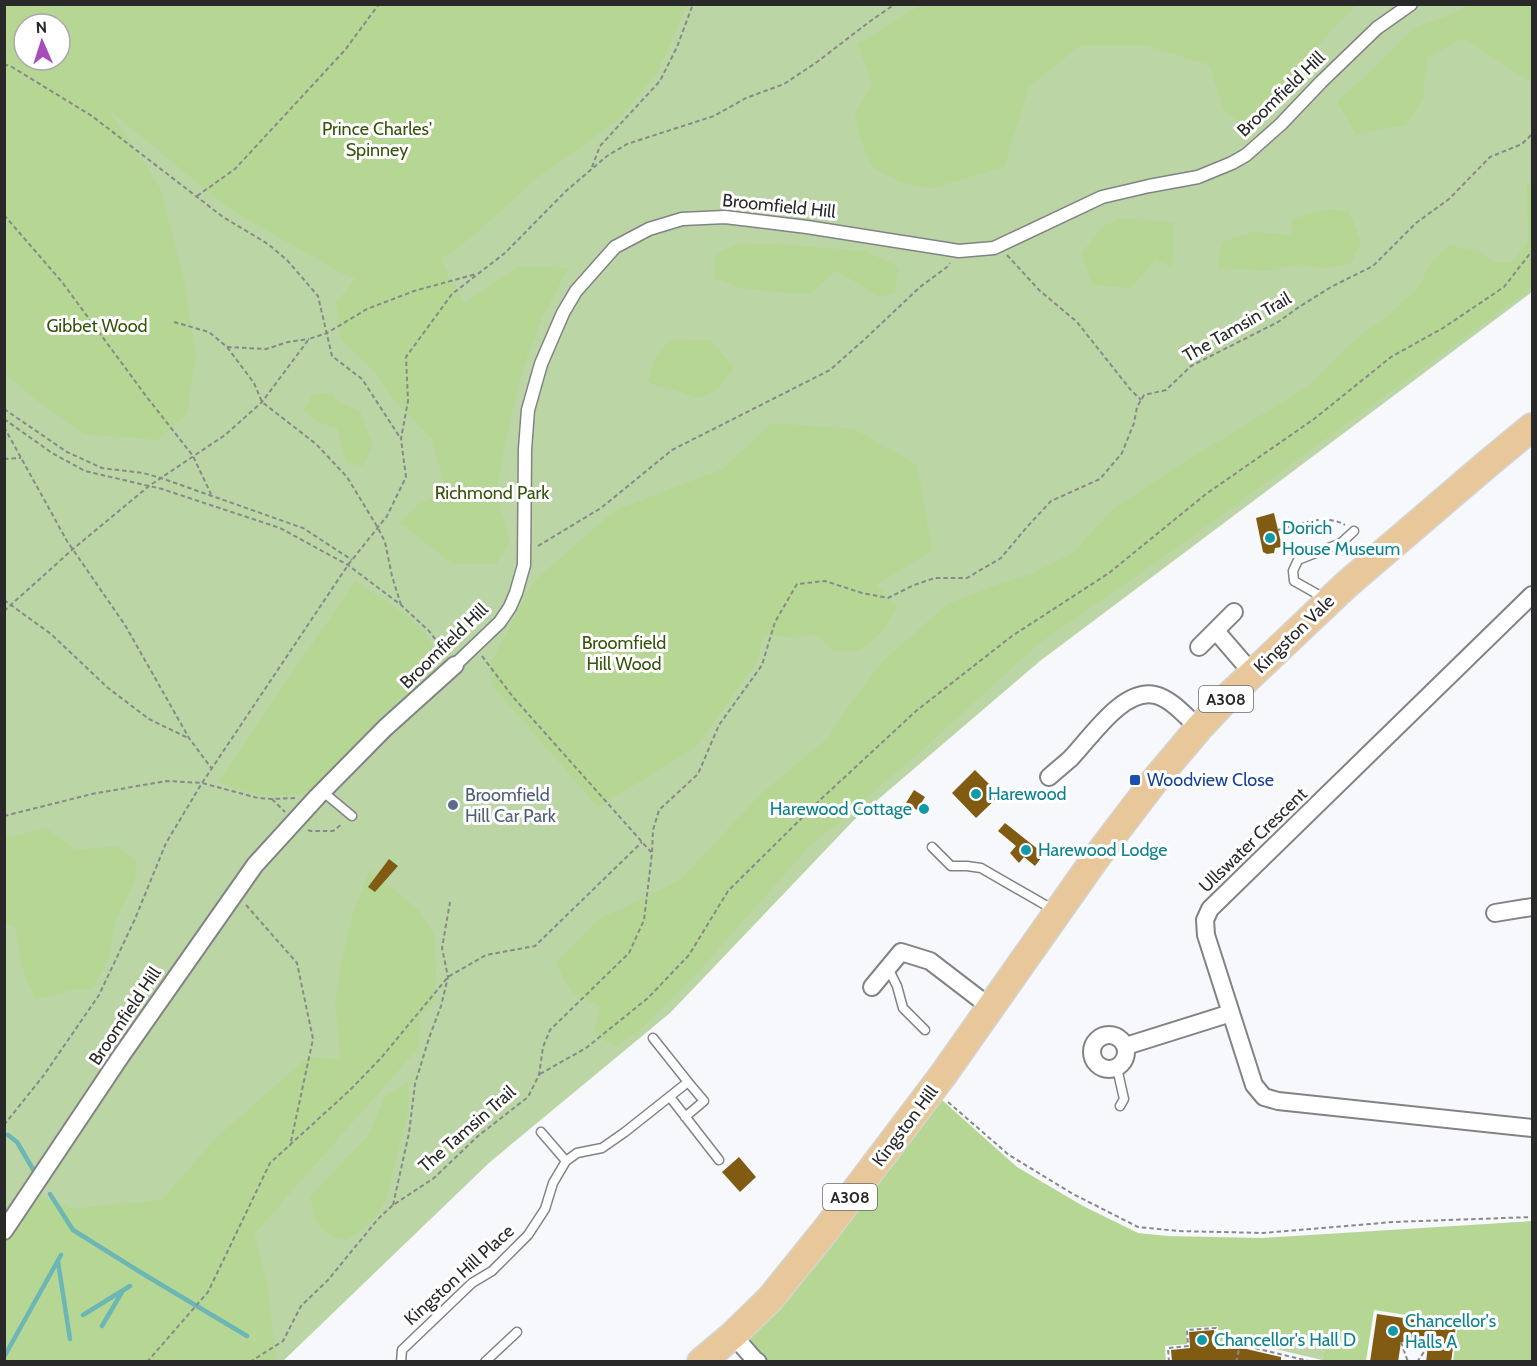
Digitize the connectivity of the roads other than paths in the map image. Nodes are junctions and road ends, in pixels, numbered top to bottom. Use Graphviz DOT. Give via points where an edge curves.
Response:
graph roads {
  1 [pos="1411,4"];
  2 [pos="1533,427"];
  3 [pos="1354,531"];
  4 [pos="1533,596"];
  5 [pos="1329,601"];
  6 [pos="1234,612"];
  7 [pos="1215,631"];
  8 [pos="1199,647"];
  9 [pos="455,665"];
  10 [pos="1253,674"];
  11 [pos="1199,728"];
  12 [pos="1049,777"];
  13 [pos="320,794"];
  14 [pos="352,816"];
  15 [pos="932,847"];
  16 [pos="1533,907"];
  17 [pos="1058,912"];
  18 [pos="1495,912"];
  19 [pos="888,968"];
  20 [pos="872,987"];
  21 [pos="1231,1012"];
  22 [pos="987,1013"];
  23 [pos="925,1030"];
  24 [pos="653,1038"];
  25 [pos="1126,1046"];
  26 [pos="1117,1068"];
  27 [pos="687,1082"];
  28 [pos="670,1097"];
  29 [pos="1120,1106"];
  30 [pos="685,1117"];
  31 [pos="1533,1128"];
  32 [pos="541,1132"];
  33 [pos="719,1160"];
  34 [pos="566,1161"];
  35 [pos="4,1231"];
  36 [pos="517,1332"];
  37 [pos="733,1335"];
  38 [pos="401,1362"];
  39 [pos="485,1362"];
  40 [pos="701,1362"];
  41 [pos="758,1362"];
  1 -- 9 [label="street, Broomfield Hill" via="1377,28 1281,123 1232,163 1198,177 1102,197 994,248 959,251 725,217 682,219 649,229 615,248 576,291 541,364 528,410 521,579 500,622"];
  2 -- 5 [label="main road, Kingston Vale / A308"];
  3 -- 5 [label="lane" via="1341,543 1298,560 1293,571 1294,581"];
  4 -- 21 [label="street, Ullswater Crescent" via="1210,909 1205,920 1206,935"];
  5 -- 10 [label="main road, Kingston Vale / A308"];
  6 -- 7 [label="street"];
  7 -- 8 [label="street"];
  7 -- 10 [label="street"];
  9 -- 13 [label="street, Broomfield Hill"];
  10 -- 11 [label="main road, Kingston Vale / A308"];
  11 -- 12 [label="street" via="1166,699 1143,695 1098,726"];
  11 -- 17 [label="main road, Kingston Vale / A308" via="1127,816"];
  13 -- 14 [label="lane"];
  13 -- 35 [label="street, Broomfield Hill" via="235,893"];
  15 -- 17 [label="lane" via="951,866 981,868"];
  16 -- 18 [label="street"];
  17 -- 22 [label="main road, Kingston Vale / A308"];
  19 -- 20 [label="street"];
  19 -- 22 [label="street" via="901,952 930,962"];
  19 -- 23 [label="lane" via="903,1008"];
  21 -- 25 [label="street"];
  21 -- 31 [label="street, Ullswater Crescent" via="1254,1086 1264,1097"];
  22 -- 37 [label="main road, Kingston Hill / A308" via="825,1231 770,1299"];
  24 -- 27 [label="lane"];
  25 -- 26 [label="street" via="1126,1058"];
  25 -- 26 [label="street" via="1114,1035 1103,1035 1094,1043 1095,1062 1105,1069"];
  26 -- 29 [label="lane" via="1124,1099"];
  27 -- 28 [label="lane"];
  27 -- 30 [label="lane" via="704,1101"];
  28 -- 30 [label="lane"];
  28 -- 34 [label="lane" via="602,1148 578,1153"];
  30 -- 33 [label="lane"];
  32 -- 34 [label="lane"];
  34 -- 38 [label="lane, Kingston Hill Place" via="553,1183 545,1209 528,1235 402,1350"];
  36 -- 39 [label="lane"];
  37 -- 40 [label="main road, Kingston Hill / A308"];
  37 -- 41 [label="street"];
}
